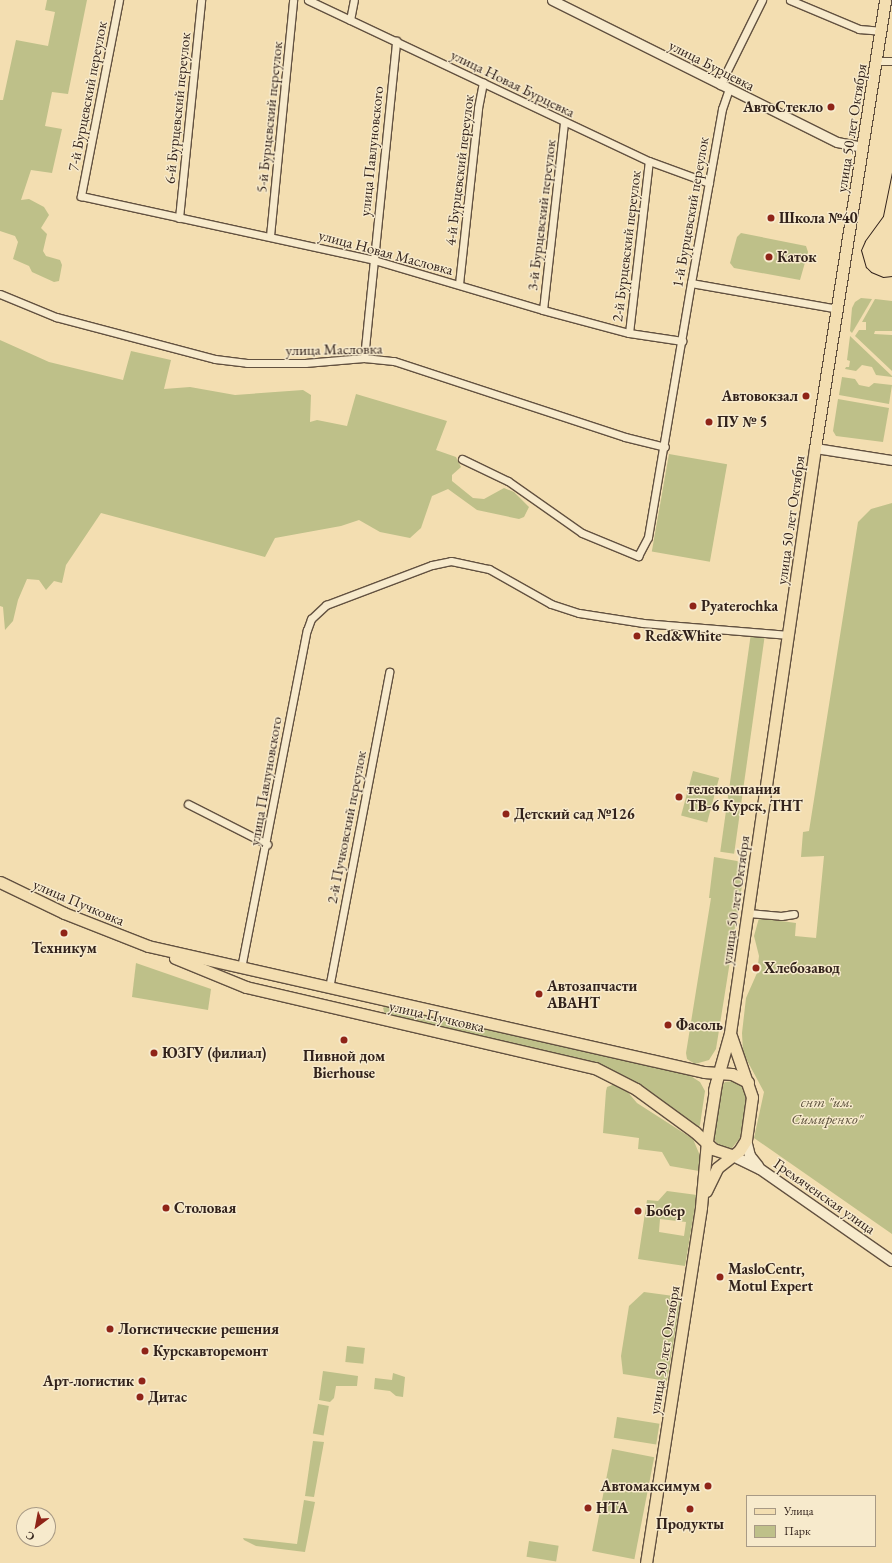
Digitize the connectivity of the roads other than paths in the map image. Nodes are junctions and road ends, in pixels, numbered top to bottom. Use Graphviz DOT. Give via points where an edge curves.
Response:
graph roads {
  1 [pos="119,0"];
  2 [pos="201,0"];
  3 [pos="293,0"];
  4 [pos="308,0"];
  5 [pos="354,0"];
  6 [pos="552,0"];
  7 [pos="762,0"];
  8 [pos="790,0"];
  9 [pos="885,0"];
  10 [pos="562,2"];
  11 [pos="350,20"];
  12 [pos="880,31"];
  13 [pos="396,41"];
  14 [pos="876,61"];
  15 [pos="892,61"];
  16 [pos="483,82"];
  17 [pos="720,85"];
  18 [pos="729,89"];
  19 [pos="564,122"];
  20 [pos="863,147"];
  21 [pos="649,161"];
  22 [pos="709,183"];
  23 [pos="82,196"];
  24 [pos="179,218"];
  25 [pos="270,236"];
  26 [pos="374,260"];
  27 [pos="691,283"];
  28 [pos="459,284"];
  29 [pos="0,294"];
  30 [pos="838,309"];
  31 [pos="543,310"];
  32 [pos="629,333"];
  33 [pos="682,341"];
  34 [pos="364,358"];
  35 [pos="665,447"];
  36 [pos="815,448"];
  37 [pos="462,459"];
  38 [pos="892,460"];
  39 [pos="789,635"];
  40 [pos="389,672"];
  41 [pos="188,804"];
  42 [pos="267,844"];
  43 [pos="0,882"];
  44 [pos="748,912"];
  45 [pos="794,914"];
  46 [pos="148,946"];
  47 [pos="236,967"];
  48 [pos="228,980"];
  49 [pos="329,988"];
  50 [pos="377,999"];
  51 [pos="373,1017"];
  52 [pos="730,1033"];
  53 [pos="716,1074"];
  54 [pos="732,1074"];
  55 [pos="748,1082"];
  56 [pos="714,1090"];
  57 [pos="746,1140"];
  58 [pos="707,1141"];
  59 [pos="731,1155"];
  60 [pos="760,1169"];
  61 [pos="700,1207"];
  62 [pos="892,1261"];
  63 [pos="646,1563"];
  1 -- 23 [label="street, 7-й Бурцевский переулок"];
  2 -- 24 [label="street, 6-й Бурцевский переулок"];
  3 -- 25 [label="street, 5-й Бурцевский переулок"];
  4 -- 11 [label="street, улица Новая Бурцевка"];
  5 -- 11 [label="street"];
  6 -- 10 [label="street, улица Бурцевка"];
  7 -- 17 [label="street"];
  8 -- 12 [label="street" via="854,27"];
  9 -- 12 [label="main road, улица 50 лет Октября"];
  10 -- 17 [label="street, улица Бурцевка"];
  11 -- 13 [label="street, улица Новая Бурцевка"];
  12 -- 14 [label="main road, улица 50 лет Октября"];
  13 -- 16 [label="street, улица Новая Бурцевка"];
  13 -- 26 [label="street, улица Павлуновского"];
  14 -- 15 [label="street"];
  14 -- 20 [label="main road, улица 50 лет Октября"];
  16 -- 19 [label="street, улица Новая Бурцевка"];
  16 -- 28 [label="street, 4-й Бурцевский переулок"];
  17 -- 18 [label="street, улица Бурцевка"];
  18 -- 20 [label="street, улица Бурцевка" via="837,142"];
  18 -- 22 [label="street, 1-й Бурцевский переулок" via="722,109"];
  19 -- 21 [label="street, улица Новая Бурцевка"];
  19 -- 31 [label="street, 3-й Бурцевский переулок"];
  20 -- 30 [label="main road, улица 50 лет Октября"];
  21 -- 22 [label="street, улица Новая Бурцевка"];
  21 -- 32 [label="street, 2-й Бурцевский переулок"];
  22 -- 27 [label="street, 1-й Бурцевский переулок"];
  23 -- 24 [label="street, улица Новая Масловка"];
  24 -- 25 [label="street, улица Новая Масловка"];
  25 -- 26 [label="street, улица Новая Масловка"];
  26 -- 28 [label="street, улица Новая Масловка"];
  26 -- 34 [label="street, улица Павлуновского"];
  27 -- 30 [label="street"];
  27 -- 33 [label="street, 1-й Бурцевский переулок"];
  28 -- 31 [label="street, улица Новая Масловка"];
  29 -- 34 [label="street, улица Масловка" via="56,317 215,359 247,363 305,363"];
  30 -- 36 [label="main road, улица 50 лет Октября"];
  31 -- 32 [label="street, улица Новая Масловка"];
  32 -- 33 [label="street, улица Новая Масловка"];
  33 -- 35 [label="street, 1-й Бурцевский переулок"];
  34 -- 35 [label="street, улица Масловка" via="394,361 427,370 625,437"];
  35 -- 37 [label="street, 1-й Бурцевский переулок" via="648,537 638,556 590,538 508,481"];
  36 -- 38 [label="street"];
  36 -- 39 [label="main road, улица 50 лет Октября"];
  39 -- 42 [label="street, улица Павлуновского" via="644,623 579,613 551,604 489,569 451,561 432,565 326,605 311,619 307,630 277,774"];
  39 -- 44 [label="main road, улица 50 лет Октября"];
  40 -- 49 [label="street, 2-й Пучковский переулок"];
  41 -- 42 [label="street"];
  42 -- 47 [label="street, улица Павлуновского"];
  43 -- 46 [label="main road, улица Пучковка" via="58,910"];
  44 -- 45 [label="street" via="781,916"];
  44 -- 52 [label="main road, улица 50 лет Октября"];
  46 -- 47 [label="main road, улица Пучковка"];
  46 -- 48 [label="main road, улица Пучковка"];
  47 -- 48 [label="street, улица Павлуновского"];
  47 -- 49 [label="main road, улица Пучковка"];
  48 -- 51 [label="main road, улица Пучковка" via="246,987"];
  49 -- 50 [label="main road, улица Пучковка"];
  50 -- 51 [label="main road"];
  50 -- 53 [label="main road, улица Пучковка"];
  51 -- 58 [label="main road, улица Пучковка" via="605,1071 636,1089"];
  52 -- 53 [label="main road, улица 50 лет Октября"];
  52 -- 55 [label="main road" via="736,1058"];
  53 -- 54 [label="main road, улица Пучковка"];
  53 -- 56 [label="main road, улица 50 лет Октября"];
  54 -- 55 [label="main road"];
  54 -- 56 [label="main road" via="721,1078"];
  55 -- 57 [label="main road" via="752,1097"];
  56 -- 58 [label="main road, улица 50 лет Октября"];
  57 -- 59 [label="main road" via="739,1150"];
  57 -- 60 [label="main road" via="750,1156"];
  58 -- 59 [label="main road, улица Пучковка" via="718,1152"];
  58 -- 61 [label="main road, улица 50 лет Октября"];
  59 -- 60 [label="main road"];
  59 -- 61 [label="main road" via="712,1177"];
  60 -- 62 [label="main road, Гремяченская улица"];
  61 -- 63 [label="main road, улица 50 лет Октября"];
}
